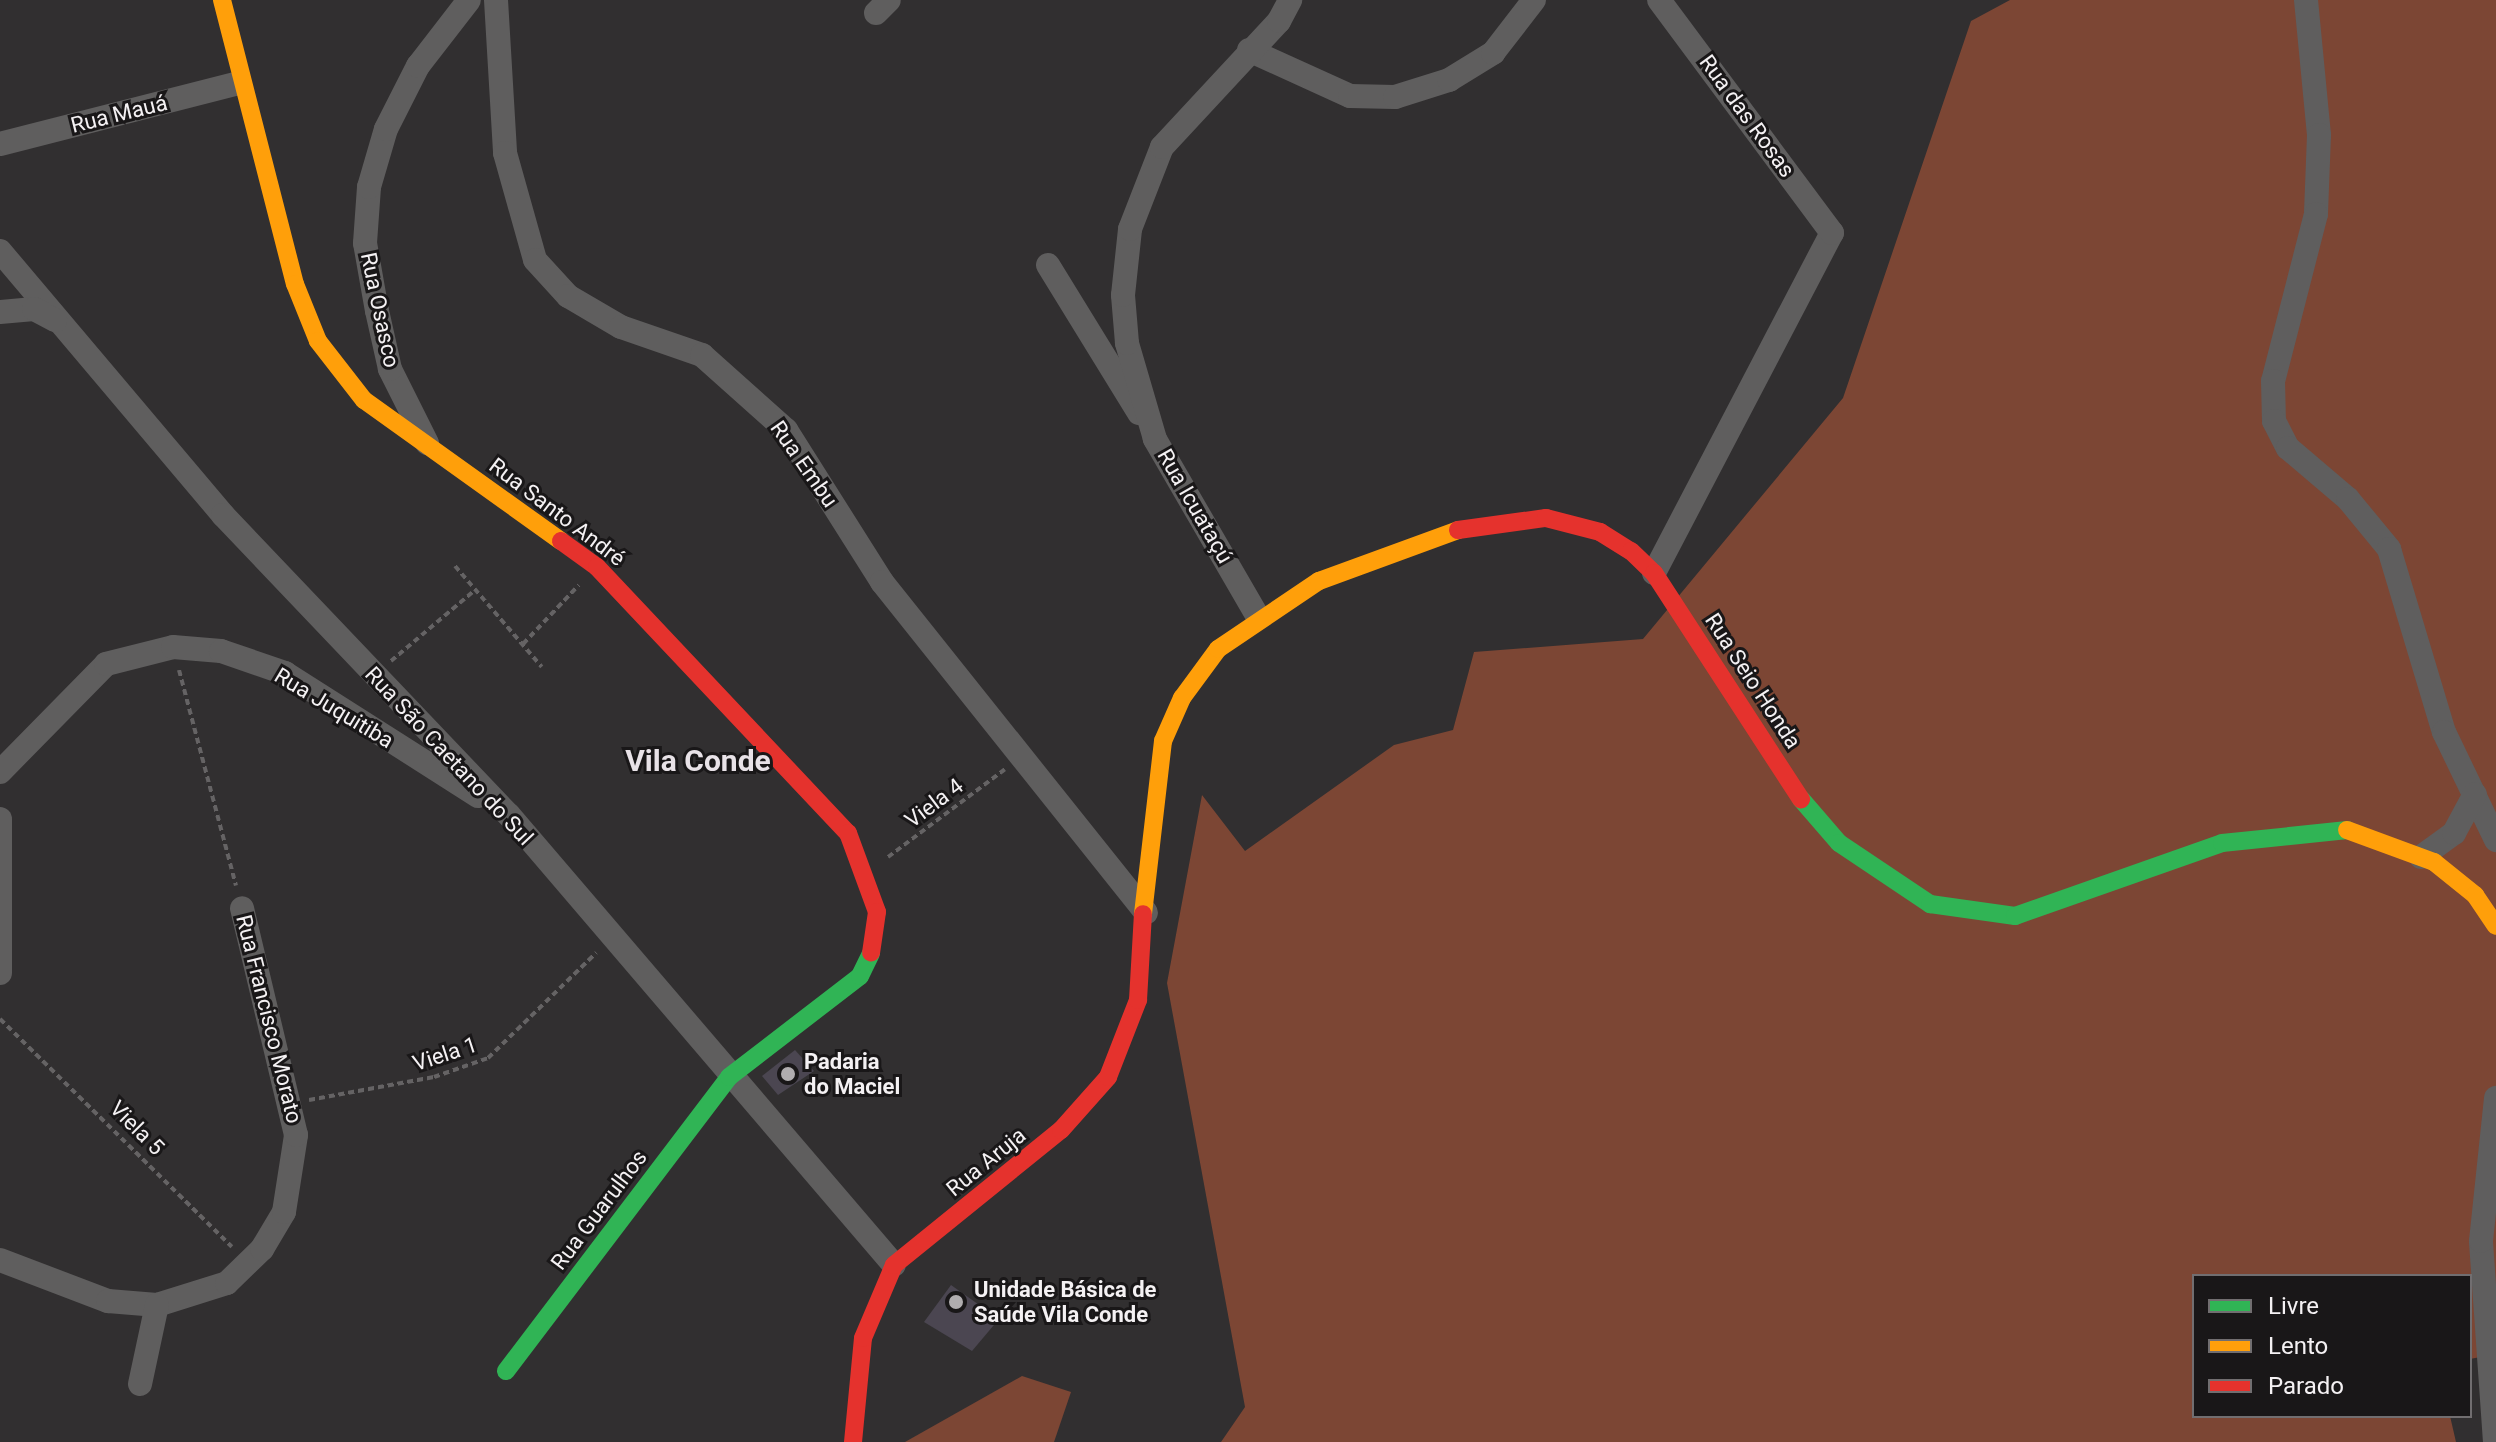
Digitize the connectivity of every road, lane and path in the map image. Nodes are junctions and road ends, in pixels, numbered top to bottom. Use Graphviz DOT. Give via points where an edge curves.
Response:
graph roads {
  1 [pos="222,0"];
  2 [pos="469,0"];
  3 [pos="496,0"];
  4 [pos="1290,0"];
  5 [pos="1534,0"];
  6 [pos="1659,0"];
  7 [pos="2306,0"];
  8 [pos="1249,50"];
  9 [pos="239,83"];
  10 [pos="0,144"];
  11 [pos="0,251"];
  12 [pos="1048,265"];
  13 [pos="0,312"];
  14 [pos="61,322"];
  15 [pos="1155,439"];
  16 [pos="430,448"];
  17 [pos="455,566"];
  18 [pos="597,567"];
  19 [pos="1654,573"];
  20 [pos="475,590"];
  21 [pos="1258,617"];
  22 [pos="523,644"];
  23 [pos="173,647"];
  24 [pos="542,667"];
  25 [pos="374,675"];
  26 [pos="1020,758"];
  27 [pos="0,772"];
  28 [pos="2475,794"];
  29 [pos="509,815"];
  30 [pos="0,819"];
  31 [pos="2496,840"];
  32 [pos="2421,857"];
  33 [pos="866,873"];
  34 [pos="242,908"];
  35 [pos="1146,913"];
  36 [pos="2496,926"];
  37 [pos="611,938"];
  38 [pos="0,973"];
  39 [pos="0,1019"];
  40 [pos="729,1077"];
  41 [pos="2496,1098"];
  42 [pos="291,1103"];
  43 [pos="0,1260"];
  44 [pos="248,1263"];
  45 [pos="894,1265"];
  46 [pos="157,1305"];
  47 [pos="506,1371"];
  48 [pos="140,1384"];
  49 [pos="853,1442"];
  50 [pos="2495,1442"];
  1 -- 9 [label="street, Rua Santo André"];
  2 -- 16 [label="street, Rua Osasco" via="418,66 386,129 369,187 365,243 383,340"];
  3 -- 26 [label="street, Rua Embu" via="505,153 535,260 568,296 621,327 702,355 786,430 882,582"];
  4 -- 8 [label="street, Rua Icuataçú"];
  5 -- 8 [label="street" via="1493,53 1449,80 1395,97 1350,96"];
  6 -- 19 [label="street, Rua das Rosas" via="1832,233"];
  7 -- 28 [label="street" via="2319,135 2316,214 2273,381 2274,421 2288,448 2348,499 2389,549 2444,732"];
  8 -- 15 [label="street, Rua Icuataçú" via="1162,147 1130,229 1127,343"];
  9 -- 10 [label="street, Rua Mauá"];
  9 -- 16 [label="street, Rua Santo André" via="318,341 364,400"];
  11 -- 14 [label="street, Rua São Caetano do Sul"];
  12 -- 15 [label="street"];
  13 -- 14 [label="street" via="34,309"];
  14 -- 25 [label="street, Rua São Caetano do Sul" via="223,515"];
  15 -- 21 [label="street, Rua Icuataçú"];
  16 -- 18 [label="street, Rua Santo André"];
  17 -- 20 [label="path"];
  18 -- 22 [label="path"];
  18 -- 33 [label="street, Rua Santo André" via="795,772 848,833"];
  19 -- 21 [label="street, Rua Seio Honda" via="1600,532 1546,518 1489,523 1447,531 1319,581"];
  19 -- 32 [label="street, Rua Seio Honda" via="1821,822 1875,873 1930,904 2015,916 2264,834 2346,830"];
  20 -- 22 [label="path"];
  20 -- 25 [label="path"];
  21 -- 35 [label="street, Rua Seio Honda" via="1218,649 1182,698 1163,741 1150,807"];
  22 -- 24 [label="path"];
  23 -- 27 [label="street, Rua Juquitiba" via="106,664"];
  23 -- 29 [label="street, Rua Juquitiba" via="221,651 285,673"];
  23 -- 34 [label="path, Rua Francisco Morato"];
  25 -- 29 [label="street, Rua São Caetano do Sul"];
  26 -- 33 [label="path, Viela 4"];
  26 -- 35 [label="street, Rua Embu"];
  28 -- 31 [label="street"];
  28 -- 32 [label="street" via="2454,833"];
  29 -- 37 [label="street, Rua São Caetano do Sul"];
  30 -- 38 [label="street"];
  32 -- 36 [label="street, Rua Seio Honda" via="2475,895"];
  33 -- 40 [label="street, Rua Santo André" via="876,943 860,976"];
  34 -- 42 [label="street, Rua Francisco Morato"];
  35 -- 45 [label="street, Rua Aruja" via="1138,1000 1108,1077 1008,1178"];
  37 -- 40 [label="street, Rua São Caetano do Sul"];
  37 -- 42 [label="path, Viela 1" via="488,1058 422,1079"];
  39 -- 44 [label="path, Viela 5"];
  40 -- 45 [label="street, Rua São Caetano do Sul"];
  40 -- 47 [label="street, Rua Guarulhos"];
  41 -- 50 [label="street" via="2481,1241"];
  42 -- 44 [label="street, Rua Francisco Morato" via="296,1148 284,1212"];
  43 -- 46 [label="street, Rua Francisco Morato" via="108,1301"];
  44 -- 46 [label="street, Rua Francisco Morato" via="227,1283"];
  45 -- 49 [label="street, Rua Aruja" via="863,1338"];
  46 -- 48 [label="street"];
}
